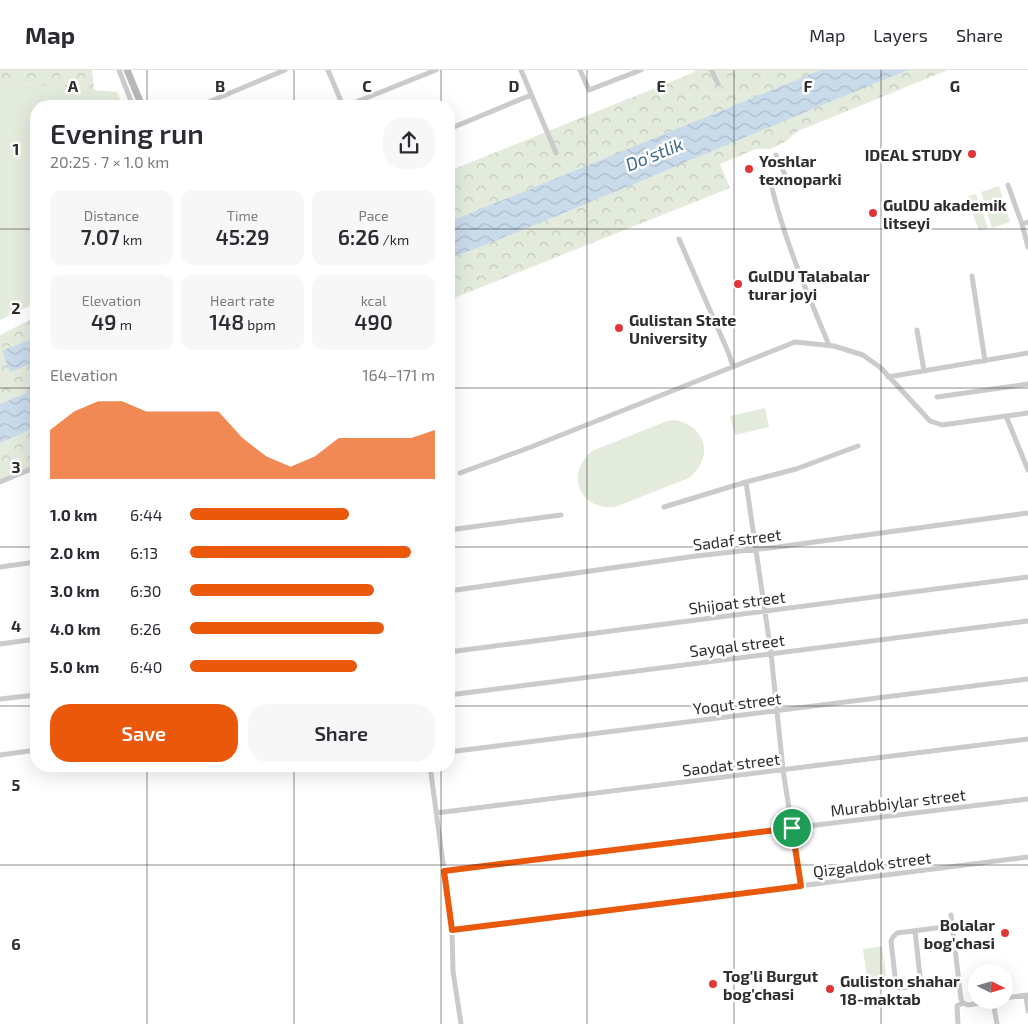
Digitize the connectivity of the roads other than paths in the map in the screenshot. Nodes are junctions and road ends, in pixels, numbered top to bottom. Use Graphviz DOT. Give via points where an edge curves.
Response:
graph roads {
  1 [pos="119,70"];
  2 [pos="127,70"];
  3 [pos="285,70"];
  4 [pos="328,70"];
  5 [pos="436,70"];
  6 [pos="521,70"];
  7 [pos="580,70"];
  8 [pos="641,70"];
  9 [pos="711,70"];
  10 [pos="718,84"];
  11 [pos="531,95"];
  12 [pos="130,100"];
  13 [pos="140,100"];
  14 [pos="213,100"];
  15 [pos="341,100"];
  16 [pos="359,100"];
  17 [pos="455,127"];
  18 [pos="556,153"];
  19 [pos="776,155"];
  20 [pos="1008,185"];
  21 [pos="1025,223"];
  22 [pos="679,239"];
  23 [pos="1028,247"];
  24 [pos="972,276"];
  25 [pos="917,330"];
  26 [pos="829,345"];
  27 [pos="1028,353"];
  28 [pos="985,360"];
  29 [pos="733,367"];
  30 [pos="924,371"];
  31 [pos="888,377"];
  32 [pos="1028,384"];
  33 [pos="938,397"];
  34 [pos="1028,413"];
  35 [pos="1006,416"];
  36 [pos="858,446"];
  37 [pos="30,470"];
  38 [pos="1028,470"];
  39 [pos="460,473"];
  40 [pos="0,482"];
  41 [pos="746,482"];
  42 [pos="664,507"];
  43 [pos="1028,513"];
  44 [pos="561,515"];
  45 [pos="455,529"];
  46 [pos="756,549"];
  47 [pos="30,563"];
  48 [pos="0,567"];
  49 [pos="1028,577"];
  50 [pos="455,590"];
  51 [pos="765,611"];
  52 [pos="1028,621"];
  53 [pos="30,640"];
  54 [pos="0,644"];
  55 [pos="455,651"];
  56 [pos="771,653"];
  57 [pos="1028,679"];
  58 [pos="455,694"];
  59 [pos="30,696"];
  60 [pos="0,699"];
  61 [pos="777,711"];
  62 [pos="1028,739"];
  63 [pos="30,751"];
  64 [pos="455,751"];
  65 [pos="1,755"];
  66 [pos="783,770"];
  67 [pos="431,772"];
  68 [pos="1028,799"];
  69 [pos="436,813"];
  70 [pos="792,828"];
  71 [pos="1028,857"];
  72 [pos="444,871"];
  73 [pos="801,886"];
  74 [pos="951,914"];
  75 [pos="952,926"];
  76 [pos="452,930"];
  77 [pos="915,931"];
  78 [pos="958,981"];
  79 [pos="922,985"];
  80 [pos="1027,996"];
  81 [pos="1013,997"];
  82 [pos="962,1003"];
  83 [pos="968,1005"];
  84 [pos="995,1009"];
  85 [pos="1028,1011"];
  86 [pos="461,1024"];
  87 [pos="958,1024"];
  88 [pos="996,1024"];
  1 -- 12 [label="street"];
  2 -- 13 [label="street"];
  3 -- 14 [label="street"];
  4 -- 15 [label="street"];
  5 -- 16 [label="street"];
  6 -- 11 [label="street"];
  7 -- 8 [label="street" via="589,90"];
  9 -- 10 [label="street"];
  11 -- 17 [label="street"];
  11 -- 18 [label="street"];
  19 -- 26 [label="street" via="785,176 771,184 775,200"];
  20 -- 21 [label="street"];
  21 -- 23 [label="street"];
  22 -- 29 [label="street"];
  24 -- 28 [label="street"];
  25 -- 30 [label="street"];
  26 -- 29 [label="street" via="795,342"];
  26 -- 31 [label="street" via="863,355"];
  27 -- 28 [label="street"];
  28 -- 30 [label="street"];
  29 -- 39 [label="street"];
  30 -- 31 [label="street"];
  31 -- 35 [label="street" via="930,421 942,425"];
  32 -- 33 [label="street"];
  34 -- 35 [label="street"];
  35 -- 38 [label="street"];
  36 -- 41 [label="street" via="796,469"];
  37 -- 40 [label="street"];
  41 -- 42 [label="street"];
  41 -- 46 [label="street"];
  43 -- 46 [label="street, Sadaf street"];
  44 -- 45 [label="street"];
  46 -- 50 [label="street, Sadaf street"];
  46 -- 51 [label="street"];
  47 -- 48 [label="street"];
  49 -- 51 [label="street, Shijoat street"];
  51 -- 55 [label="street, Shijoat street"];
  51 -- 56 [label="street"];
  52 -- 56 [label="street, Sayqal street"];
  53 -- 54 [label="street"];
  56 -- 58 [label="street, Sayqal street"];
  56 -- 61 [label="street"];
  57 -- 61 [label="street, Yoqut street"];
  59 -- 60 [label="street"];
  61 -- 64 [label="street, Yoqut street"];
  61 -- 66 [label="street"];
  62 -- 66 [label="street, Saodat street"];
  63 -- 65 [label="street"];
  66 -- 69 [label="street, Saodat street"];
  66 -- 70 [label="street"];
  67 -- 69 [label="street"];
  68 -- 70 [label="street, Murabbiylar street"];
  69 -- 72 [label="street"];
  70 -- 72 [label="street, Murabbiylar street"];
  70 -- 73 [label="street"];
  71 -- 73 [label="street, Qizgaldok street"];
  72 -- 76 [label="street"];
  73 -- 76 [label="street, Qizgaldok street"];
  74 -- 75 [label="street"];
  75 -- 77 [label="street"];
  75 -- 78 [label="street"];
  76 -- 86 [label="street"];
  77 -- 79 [label="street"];
  77 -- 79 [label="street" via="898,934 891,941 896,985 900,988"];
  78 -- 79 [label="street"];
  78 -- 82 [label="street"];
  80 -- 81 [label="street"];
  80 -- 85 [label="street"];
  82 -- 83 [label="street"];
  82 -- 87 [label="street" via="957,1006"];
  84 -- 88 [label="street"];
}
